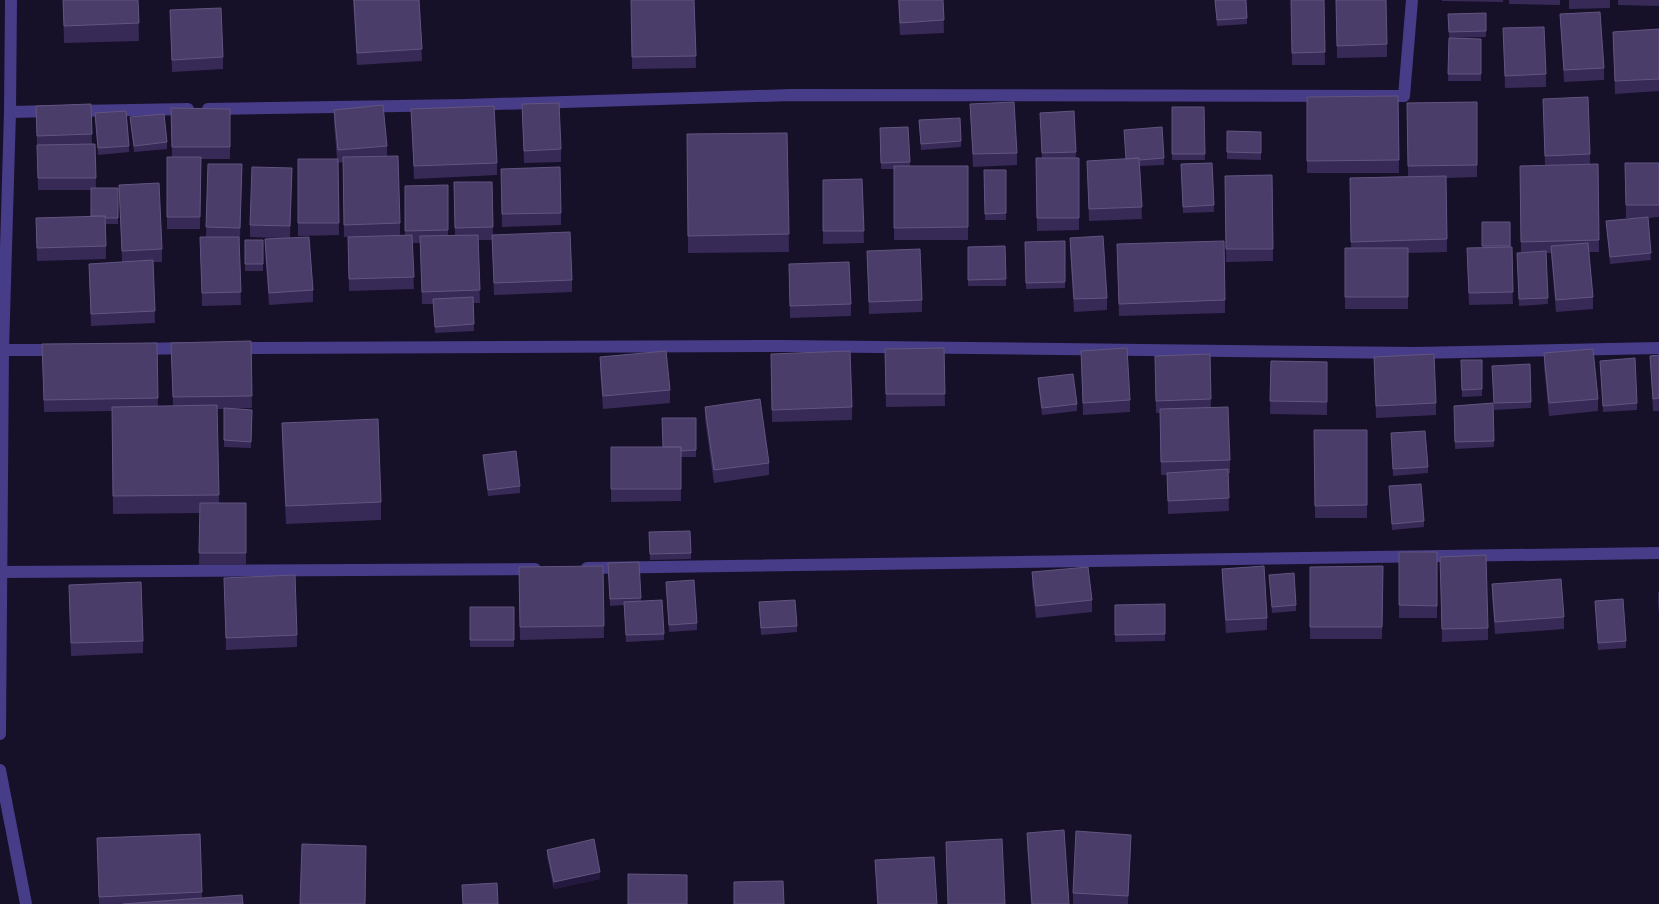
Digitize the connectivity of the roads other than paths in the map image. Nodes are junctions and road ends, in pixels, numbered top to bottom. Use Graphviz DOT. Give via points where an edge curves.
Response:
graph roads {
  1 [pos="10,0"];
  2 [pos="1412,0"];
  3 [pos="10,112"];
  4 [pos="200,348"];
  5 [pos="219,348"];
  6 [pos="1659,348"];
  7 [pos="131,349"];
  8 [pos="3,350"];
  9 [pos="72,350"];
  10 [pos="1659,553"];
  11 [pos="570,568"];
  12 [pos="550,569"];
  13 [pos="2,572"];
  14 [pos="0,734"];
  15 [pos="0,770"];
  16 [pos="26,904"];
  1 -- 3 [label="street"];
  2 -- 3 [label="street" via="1404,96 791,95 465,105"];
  3 -- 8 [label="street"];
  4 -- 7 [label="street"];
  5 -- 6 [label="street" via="784,346 1415,353"];
  8 -- 9 [label="street"];
  8 -- 13 [label="street"];
  10 -- 11 [label="street"];
  12 -- 13 [label="street"];
  13 -- 14 [label="street"];
  15 -- 16 [label="street"];
}
